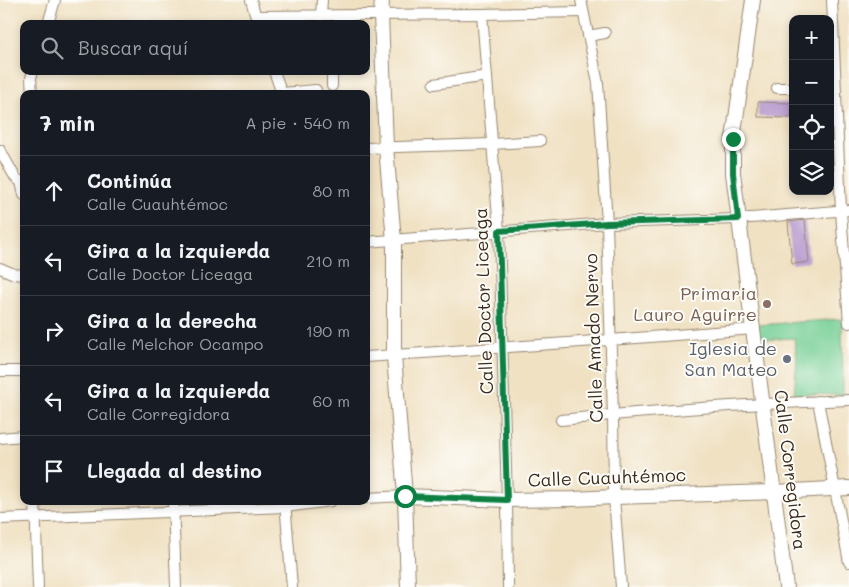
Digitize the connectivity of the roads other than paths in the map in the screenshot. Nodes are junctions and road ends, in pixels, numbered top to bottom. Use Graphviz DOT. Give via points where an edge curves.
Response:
graph roads {
  1 [pos="54,0"];
  2 [pos="251,0"];
  3 [pos="322,0"];
  4 [pos="382,0"];
  5 [pos="581,0"];
  6 [pos="753,0"];
  7 [pos="832,0"];
  8 [pos="583,12"];
  9 [pos="482,14"];
  10 [pos="381,15"];
  11 [pos="321,16"];
  12 [pos="49,20"];
  13 [pos="257,20"];
  14 [pos="605,33"];
  15 [pos="588,36"];
  16 [pos="833,60"];
  17 [pos="32,75"];
  18 [pos="275,75"];
  19 [pos="332,75"];
  20 [pos="487,76"];
  21 [pos="434,84"];
  22 [pos="332,86"];
  23 [pos="777,88"];
  24 [pos="789,88"];
  25 [pos="32,90"];
  26 [pos="281,90"];
  27 [pos="834,98"];
  28 [pos="540,141"];
  29 [pos="492,144"];
  30 [pos="386,147"];
  31 [pos="370,148"];
  32 [pos="0,150"];
  33 [pos="20,181"];
  34 [pos="845,211"];
  35 [pos="738,219"];
  36 [pos="607,223"];
  37 [pos="499,231"];
  38 [pos="394,240"];
  39 [pos="370,242"];
  40 [pos="0,268"];
  41 [pos="20,274"];
  42 [pos="849,323"];
  43 [pos="754,329"];
  44 [pos="610,340"];
  45 [pos="502,348"];
  46 [pos="394,356"];
  47 [pos="370,357"];
  48 [pos="0,371"];
  49 [pos="20,371"];
  50 [pos="849,400"];
  51 [pos="818,401"];
  52 [pos="762,403"];
  53 [pos="613,415"];
  54 [pos="561,420"];
  55 [pos="20,436"];
  56 [pos="0,438"];
  57 [pos="834,488"];
  58 [pos="849,488"];
  59 [pos="774,492"];
  60 [pos="405,496"];
  61 [pos="614,496"];
  62 [pos="370,498"];
  63 [pos="507,500"];
  64 [pos="35,505"];
  65 [pos="172,505"];
  66 [pos="271,505"];
  67 [pos="285,505"];
  68 [pos="173,512"];
  69 [pos="36,518"];
  70 [pos="0,519"];
  71 [pos="849,562"];
  72 [pos="38,587"];
  73 [pos="176,587"];
  74 [pos="292,587"];
  75 [pos="408,587"];
  76 [pos="508,587"];
  77 [pos="621,587"];
  78 [pos="786,587"];
  1 -- 12 [label="street"];
  2 -- 13 [label="street"];
  3 -- 11 [label="street"];
  4 -- 10 [label="street"];
  5 -- 8 [label="street, Calle Amado Nervo"];
  6 -- 35 [label="street, Calle Corregidora" via="733,139"];
  7 -- 16 [label="street"];
  8 -- 9 [label="street"];
  8 -- 15 [label="street, Calle Amado Nervo"];
  9 -- 10 [label="street"];
  9 -- 20 [label="street, Calle Doctor Liceaga"];
  10 -- 11 [label="street"];
  10 -- 30 [label="street"];
  11 -- 13 [label="street"];
  14 -- 15 [label="street"];
  15 -- 36 [label="street, Calle Amado Nervo" via="598,82"];
  17 -- 25 [label="street"];
  18 -- 26 [label="street"];
  19 -- 22 [label="street"];
  20 -- 21 [label="street"];
  20 -- 29 [label="street, Calle Doctor Liceaga"];
  23 -- 24 [label="street"];
  27 -- 34 [label="street"];
  28 -- 29 [label="street"];
  29 -- 30 [label="street"];
  29 -- 37 [label="street, Calle Doctor Liceaga"];
  30 -- 31 [label="street"];
  30 -- 38 [label="street"];
  32 -- 33 [label="street"];
  34 -- 35 [label="street"];
  34 -- 42 [label="street"];
  35 -- 36 [label="street"];
  35 -- 43 [label="street, Calle Corregidora"];
  36 -- 37 [label="street"];
  36 -- 44 [label="street, Calle Amado Nervo"];
  37 -- 38 [label="street"];
  37 -- 45 [label="street, Calle Doctor Liceaga"];
  38 -- 39 [label="street"];
  38 -- 46 [label="street"];
  40 -- 41 [label="street"];
  43 -- 44 [label="street"];
  43 -- 52 [label="street, Calle Corregidora"];
  44 -- 45 [label="street"];
  44 -- 53 [label="street, Calle Amado Nervo"];
  45 -- 46 [label="street"];
  45 -- 63 [label="street, Calle Doctor Liceaga"];
  46 -- 47 [label="street"];
  46 -- 60 [label="street"];
  48 -- 49 [label="street"];
  50 -- 51 [label="street"];
  51 -- 52 [label="street"];
  51 -- 57 [label="street"];
  52 -- 53 [label="street"];
  52 -- 59 [label="street, Calle Corregidora"];
  53 -- 54 [label="street"];
  53 -- 61 [label="street, Calle Amado Nervo"];
  55 -- 56 [label="street"];
  57 -- 58 [label="street, Calle Cuauhtémoc"];
  57 -- 59 [label="street, Calle Cuauhtémoc"];
  57 -- 71 [label="street"];
  59 -- 61 [label="street, Calle Cuauhtémoc"];
  59 -- 78 [label="street, Calle Corregidora"];
  60 -- 62 [label="street, Calle Cuauhtémoc"];
  60 -- 63 [label="street, Calle Cuauhtémoc"];
  60 -- 75 [label="street"];
  61 -- 63 [label="street, Calle Cuauhtémoc"];
  61 -- 77 [label="street, Calle Amado Nervo"];
  63 -- 76 [label="street, Calle Doctor Liceaga"];
  64 -- 69 [label="street"];
  65 -- 68 [label="street"];
  66 -- 68 [label="street"];
  67 -- 74 [label="street"];
  68 -- 69 [label="street"];
  68 -- 73 [label="street"];
  69 -- 70 [label="street"];
  69 -- 72 [label="street"];
}
